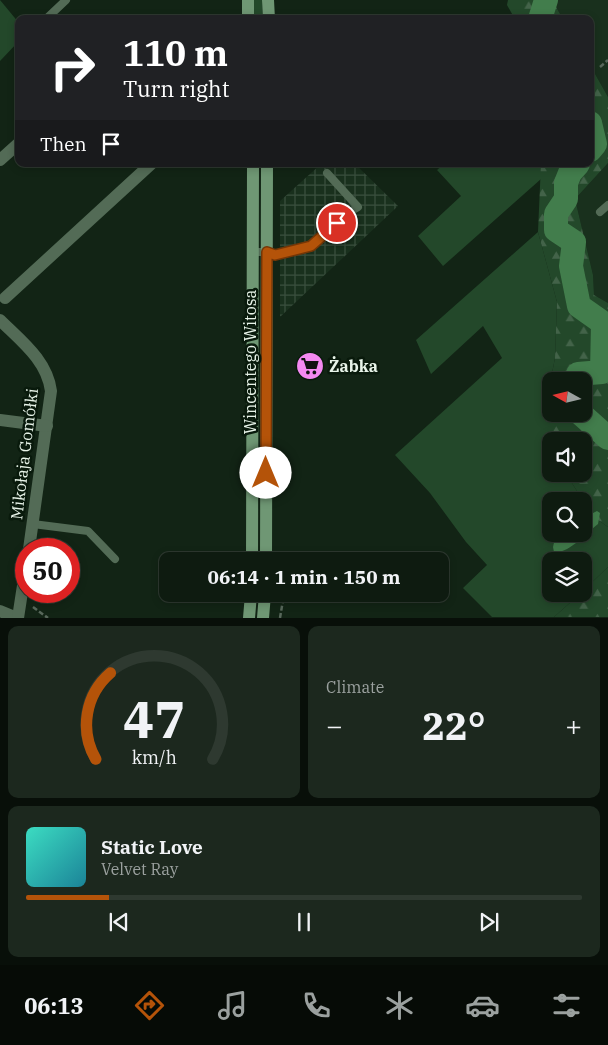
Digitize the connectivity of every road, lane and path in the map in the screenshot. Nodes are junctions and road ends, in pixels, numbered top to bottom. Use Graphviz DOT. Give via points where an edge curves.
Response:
graph roads {
  1 [pos="66,0"];
  2 [pos="248,0"];
  3 [pos="268,0"];
  4 [pos="50,15"];
  5 [pos="248,15"];
  6 [pos="269,15"];
  7 [pos="608,60"];
  8 [pos="600,67"];
  9 [pos="15,147"];
  10 [pos="0,160"];
  11 [pos="145,167"];
  12 [pos="253,167"];
  13 [pos="267,167"];
  14 [pos="327,172"];
  15 [pos="608,205"];
  16 [pos="600,212"];
  17 [pos="253,252"];
  18 [pos="267,252"];
  19 [pos="5,298"];
  20 [pos="0,320"];
  21 [pos="0,420"];
  22 [pos="47,426"];
  23 [pos="32,524"];
  24 [pos="30,538"];
  25 [pos="252,552"];
  26 [pos="266,552"];
  27 [pos="115,559"];
  28 [pos="250,602"];
  29 [pos="264,602"];
  30 [pos="283,602"];
  31 [pos="20,603"];
  32 [pos="27,603"];
  33 [pos="0,612"];
  34 [pos="18,618"];
  35 [pos="48,618"];
  36 [pos="249,618"];
  37 [pos="263,618"];
  38 [pos="280,618"];
  1 -- 4 [label="lane"];
  2 -- 5 [label="main road"];
  3 -- 6 [label="main road"];
  7 -- 8 [label="path"];
  9 -- 10 [label="street"];
  11 -- 19 [label="street"];
  12 -- 17 [label="main road, Wincentego Witosa"];
  13 -- 18 [label="main road, Wincentego Witosa"];
  14 -- 18 [label="lane" via="358,207 311,246 275,255"];
  15 -- 16 [label="lane"];
  17 -- 18 [label="lane"];
  17 -- 25 [label="main road, Wincentego Witosa"];
  18 -- 26 [label="main road, Wincentego Witosa"];
  20 -- 22 [label="street, Mikołaja Gomółki" via="44,369 51,391"];
  21 -- 22 [label="street"];
  22 -- 23 [label="street, Mikołaja Gomółki"];
  23 -- 24 [label="street, Mikołaja Gomółki"];
  23 -- 27 [label="lane" via="88,531"];
  28 -- 36 [label="main road"];
  29 -- 37 [label="main road"];
  30 -- 38 [label="path"];
  31 -- 34 [label="street"];
  32 -- 35 [label="path"];
  33 -- 34 [label="street"];
}
